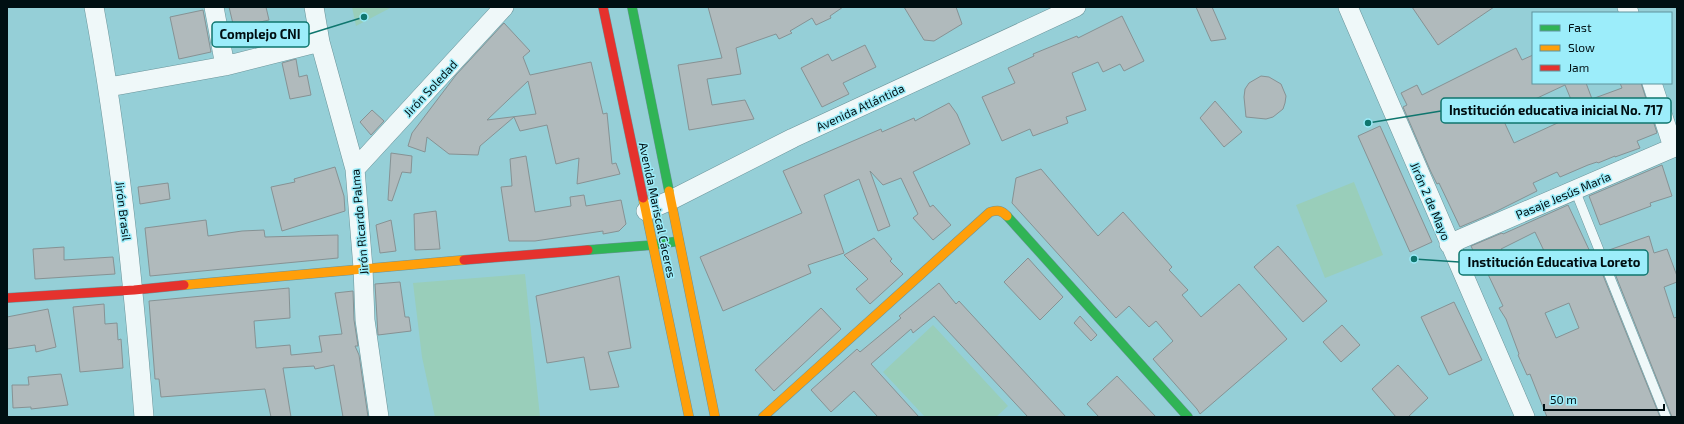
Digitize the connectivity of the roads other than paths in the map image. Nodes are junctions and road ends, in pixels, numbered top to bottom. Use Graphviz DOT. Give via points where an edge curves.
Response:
graph roads {
  1 [pos="94,7"];
  2 [pos="214,7"];
  3 [pos="314,7"];
  4 [pos="504,7"];
  5 [pos="603,7"];
  6 [pos="632,7"];
  7 [pos="1076,7"];
  8 [pos="1348,7"];
  9 [pos="320,42"];
  10 [pos="225,66"];
  11 [pos="1652,84"];
  12 [pos="109,87"];
  13 [pos="1675,146"];
  14 [pos="355,169"];
  15 [pos="1575,190"];
  16 [pos="671,200"];
  17 [pos="646,211"];
  18 [pos="680,241"];
  19 [pos="1449,244"];
  20 [pos="653,245"];
  21 [pos="363,268"];
  22 [pos="134,290"];
  23 [pos="7,298"];
  24 [pos="144,417"];
  25 [pos="379,417"];
  26 [pos="689,417"];
  27 [pos="715,417"];
  28 [pos="763,417"];
  29 [pos="1188,417"];
  30 [pos="1524,417"];
  31 [pos="1666,417"];
  1 -- 12 [label="street, Jirón Brasil"];
  2 -- 10 [label="street"];
  3 -- 9 [label="street, Jirón Ricardo Palma"];
  4 -- 14 [label="street, Jirón Soledad"];
  5 -- 17 [label="street, Avenida Mariscal Cáceres"];
  6 -- 16 [label="street, Avenida Mariscal Cáceres"];
  7 -- 16 [label="street, Avenida Atlántida" via="793,138"];
  8 -- 19 [label="street, Jirón 2 de Mayo"];
  9 -- 10 [label="street"];
  9 -- 14 [label="street, Jirón Ricardo Palma"];
  10 -- 12 [label="street"];
  11 -- 13 [label="street"];
  12 -- 22 [label="street, Jirón Brasil"];
  13 -- 15 [label="street, Pasaje Jesús María"];
  14 -- 21 [label="street, Jirón Ricardo Palma"];
  15 -- 19 [label="street, Pasaje Jesús María"];
  15 -- 31 [label="lane"];
  16 -- 17 [label="street, Avenida Atlántida"];
  16 -- 18 [label="street, Avenida Mariscal Cáceres"];
  17 -- 20 [label="street, Avenida Mariscal Cáceres"];
  18 -- 20 [label="street"];
  18 -- 27 [label="street, Avenida Mariscal Cáceres"];
  19 -- 30 [label="street, Jirón 2 de Mayo"];
  20 -- 21 [label="street"];
  20 -- 26 [label="street, Avenida Mariscal Cáceres"];
  21 -- 22 [label="street"];
  21 -- 25 [label="street, Jirón Ricardo Palma" via="365,320"];
  22 -- 23 [label="street"];
  22 -- 24 [label="street, Jirón Brasil"];
  28 -- 29 [label="street" via="990,212 997,210 1003,212"];
}
